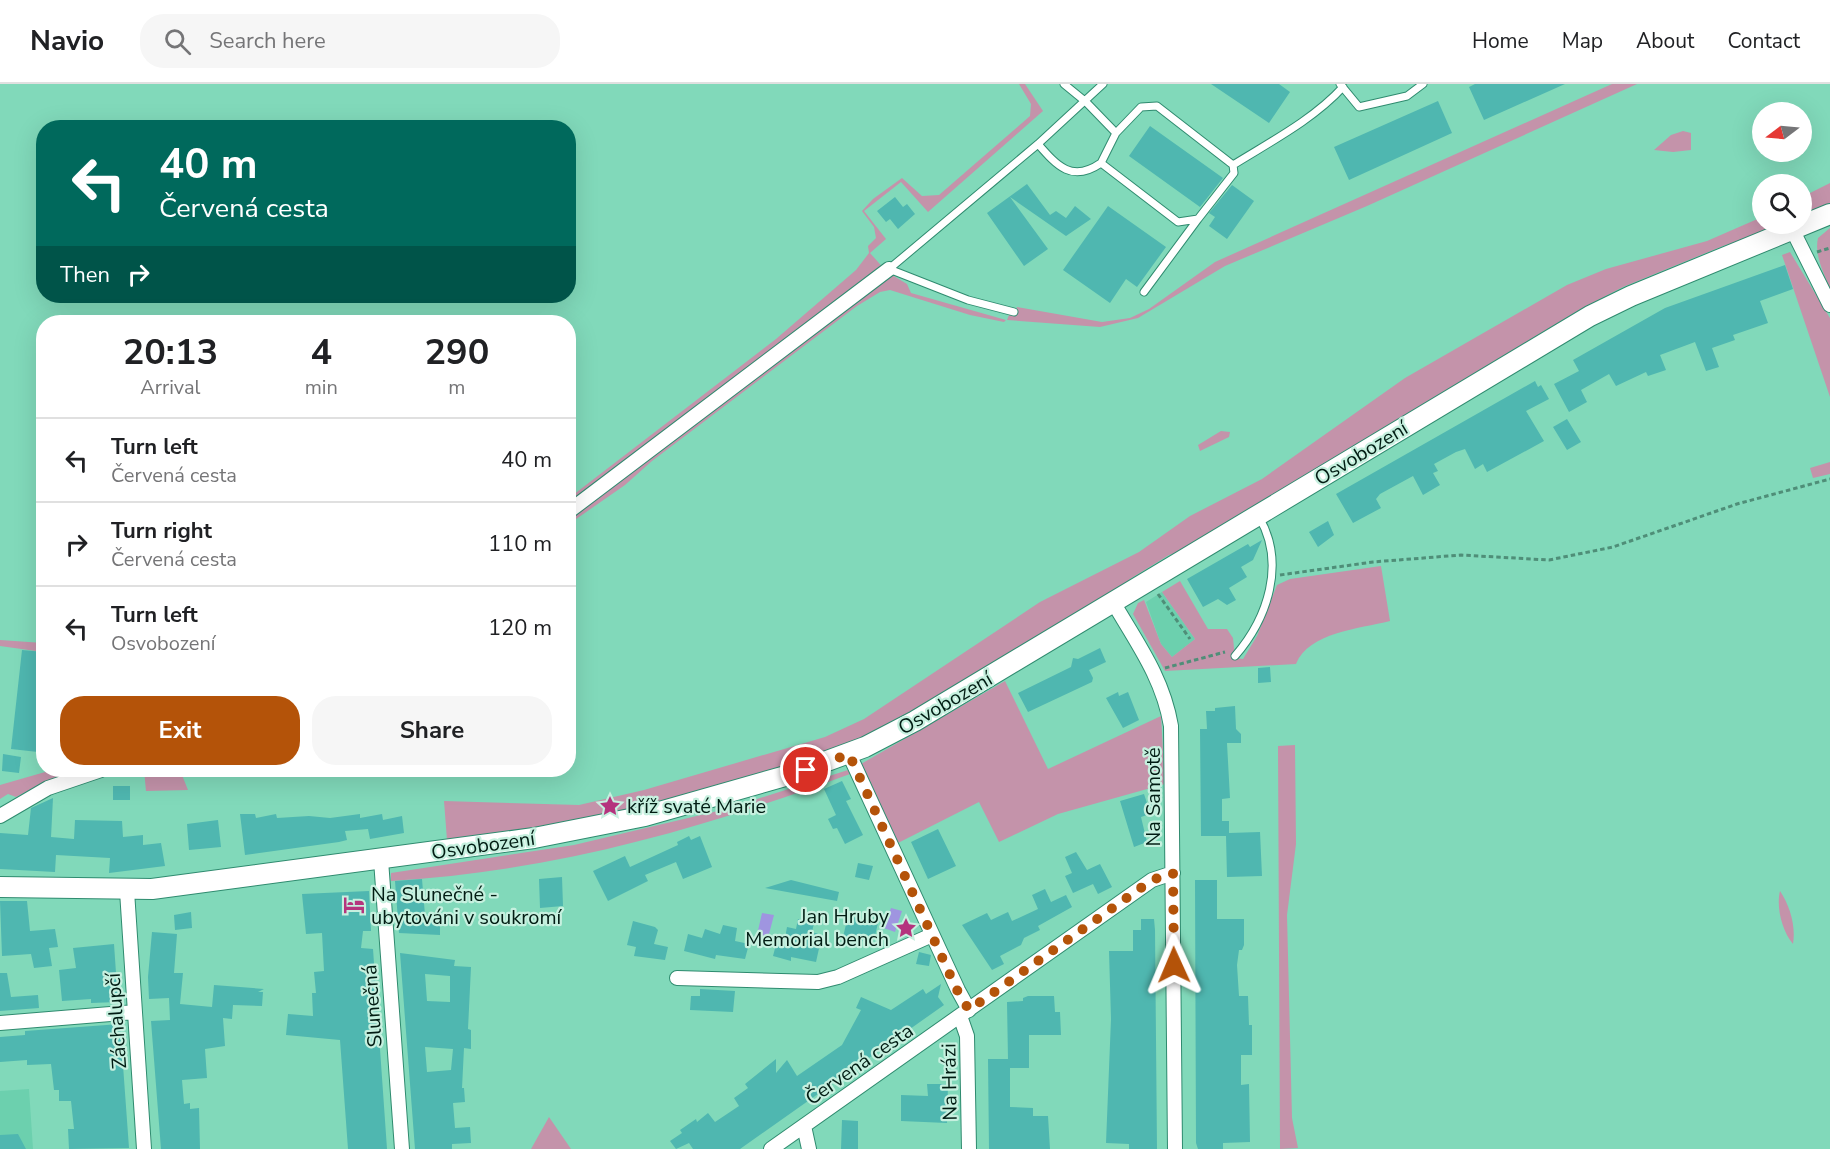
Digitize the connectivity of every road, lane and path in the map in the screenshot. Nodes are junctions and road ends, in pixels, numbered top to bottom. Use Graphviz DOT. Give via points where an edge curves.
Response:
graph roads {
  1 [pos="1064,84"];
  2 [pos="1103,84"];
  3 [pos="1423,84"];
  4 [pos="1341,85"];
  5 [pos="1086,102"];
  6 [pos="1116,134"];
  7 [pos="1038,144"];
  8 [pos="1101,163"];
  9 [pos="1233,165"];
  10 [pos="1830,214"];
  11 [pos="1198,219"];
  12 [pos="1812,222"];
  13 [pos="1786,234"];
  14 [pos="1794,234"];
  15 [pos="1830,248"];
  16 [pos="1815,252"];
  17 [pos="889,269"];
  18 [pos="1144,292"];
  19 [pos="1830,305"];
  20 [pos="1014,312"];
  21 [pos="1830,479"];
  22 [pos="576,506"];
  23 [pos="1258,515"];
  24 [pos="1273,574"];
  25 [pos="1156,590"];
  26 [pos="1113,602"];
  27 [pos="1190,639"];
  28 [pos="1237,654"];
  29 [pos="1155,672"];
  30 [pos="849,754"];
  31 [pos="80,777"];
  32 [pos="0,816"];
  33 [pos="381,860"];
  34 [pos="1173,873"];
  35 [pos="0,887"];
  36 [pos="128,891"];
  37 [pos="932,935"];
  38 [pos="677,978"];
  39 [pos="135,1012"];
  40 [pos="964,1013"];
  41 [pos="0,1023"];
  42 [pos="804,1126"];
  43 [pos="144,1149"];
  44 [pos="402,1149"];
  45 [pos="771,1149"];
  46 [pos="809,1149"];
  47 [pos="969,1149"];
  48 [pos="1175,1149"];
  1 -- 5 [label="lane"];
  2 -- 5 [label="lane"];
  3 -- 4 [label="lane" via="1407,96 1359,107"];
  4 -- 9 [label="lane" via="1330,101"];
  5 -- 6 [label="lane"];
  5 -- 7 [label="lane"];
  6 -- 8 [label="lane"];
  6 -- 9 [label="lane" via="1141,107 1151,104"];
  7 -- 8 [label="lane" via="1055,164 1069,171 1089,171"];
  7 -- 17 [label="lane"];
  8 -- 11 [label="lane" via="1178,222"];
  9 -- 11 [label="lane" via="1234,173"];
  10 -- 12 [label="main road, Osvobození"];
  11 -- 18 [label="lane"];
  13 -- 23 [label="main road, Osvobození" via="1590,316"];
  14 -- 19 [label="street"];
  15 -- 16 [label="path"];
  17 -- 20 [label="lane" via="968,300"];
  17 -- 22 [label="street"];
  21 -- 24 [label="path" via="1737,504 1613,547 1549,560 1461,555 1373,562 1286,576"];
  23 -- 24 [label="lane" via="1270,543"];
  23 -- 26 [label="main road, Osvobození"];
  24 -- 28 [label="lane" via="1256,627"];
  25 -- 27 [label="path"];
  26 -- 29 [label="street, Na Samotě"];
  26 -- 30 [label="main road, Osvobození" via="908,726"];
  28 -- 29 [label="path" via="1221,652"];
  29 -- 34 [label="street, Na Samotě" via="1166,699 1172,743"];
  30 -- 33 [label="main road, Osvobození" via="645,816 534,838"];
  30 -- 37 [label="street"];
  31 -- 32 [label="street" via="48,788"];
  33 -- 36 [label="main road, Osvobození"];
  33 -- 44 [label="street, Slunečná"];
  34 -- 40 [label="street, Červená cesta" via="1152,880"];
  34 -- 48 [label="street, Na Samotě"];
  35 -- 36 [label="main road, Osvobození"];
  36 -- 39 [label="street, Záchalupčí"];
  37 -- 38 [label="street" via="838,977 818,982"];
  37 -- 40 [label="street"];
  39 -- 41 [label="street"];
  39 -- 43 [label="street, Záchalupčí"];
  40 -- 42 [label="street, Červená cesta"];
  40 -- 47 [label="street, Na Hrázi"];
  42 -- 45 [label="street, Červená cesta"];
  42 -- 46 [label="street"];
}
